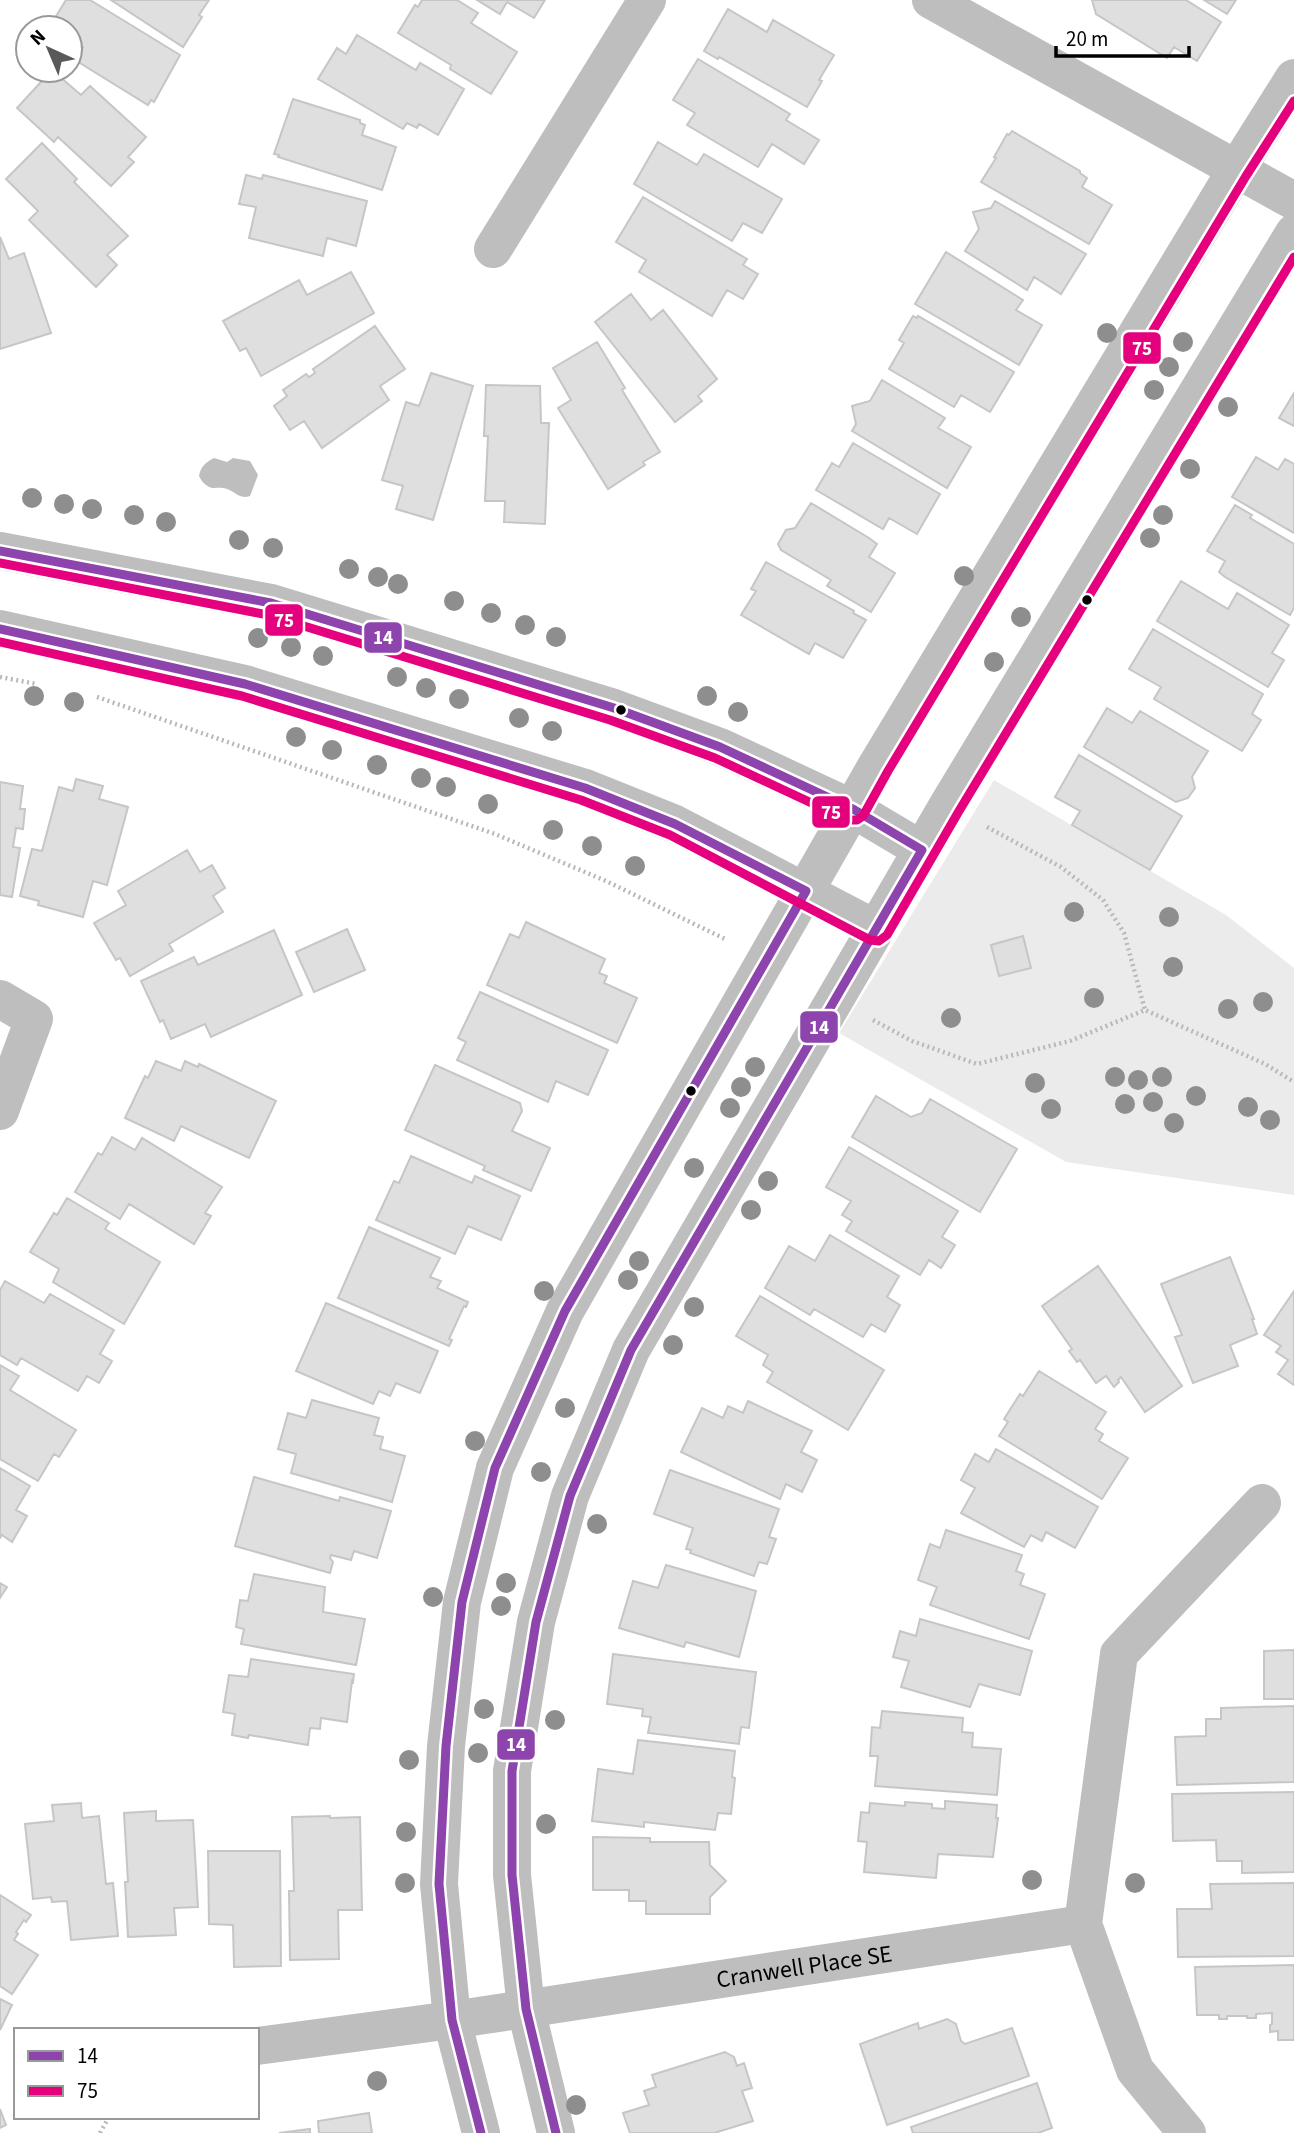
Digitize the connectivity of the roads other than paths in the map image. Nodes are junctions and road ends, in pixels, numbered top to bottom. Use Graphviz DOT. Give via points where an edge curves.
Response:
graph roads {
  1 [pos="647,0"];
  2 [pos="931,0"];
  3 [pos="1294,78"];
  4 [pos="1236,170"];
  5 [pos="1294,201"];
  6 [pos="1294,233"];
  7 [pos="492,249"];
  8 [pos="0,551"];
  9 [pos="0,629"];
  10 [pos="853,809"];
  11 [pos="922,850"];
  12 [pos="806,891"];
  13 [pos="876,929"];
  14 [pos="0,999"];
  15 [pos="1,1106"];
  16 [pos="1262,1503"];
  17 [pos="1083,1924"];
  18 [pos="526,2009"];
  19 [pos="452,2020"];
  20 [pos="259,2046"];
  21 [pos="481,2133"];
  22 [pos="556,2133"];
  23 [pos="1187,2133"];
  1 -- 7 [label="street"];
  2 -- 4 [label="street"];
  3 -- 4 [label="street"];
  4 -- 5 [label="street"];
  4 -- 10 [label="street"];
  6 -- 11 [label="street"];
  8 -- 10 [label="street" via="285,607 614,708 720,747"];
  9 -- 12 [label="street" via="245,684 584,788 675,824"];
  10 -- 11 [label="street"];
  10 -- 12 [label="street"];
  11 -- 13 [label="street"];
  12 -- 13 [label="street"];
  12 -- 19 [label="street" via="565,1311 495,1468 462,1602 446,1746 439,1884"];
  13 -- 18 [label="street" via="631,1350 570,1496 536,1622 512,1772 512,1875"];
  14 -- 15 [label="street" via="34,1018"];
  16 -- 17 [label="street" via="1119,1654"];
  17 -- 18 [label="street, Cranwell Place SE"];
  17 -- 23 [label="street" via="1135,2070"];
  18 -- 19 [label="street, Cranwell Place SE"];
  18 -- 22 [label="street"];
  19 -- 20 [label="street, Cranwell Place SE"];
  19 -- 21 [label="street"];
}
